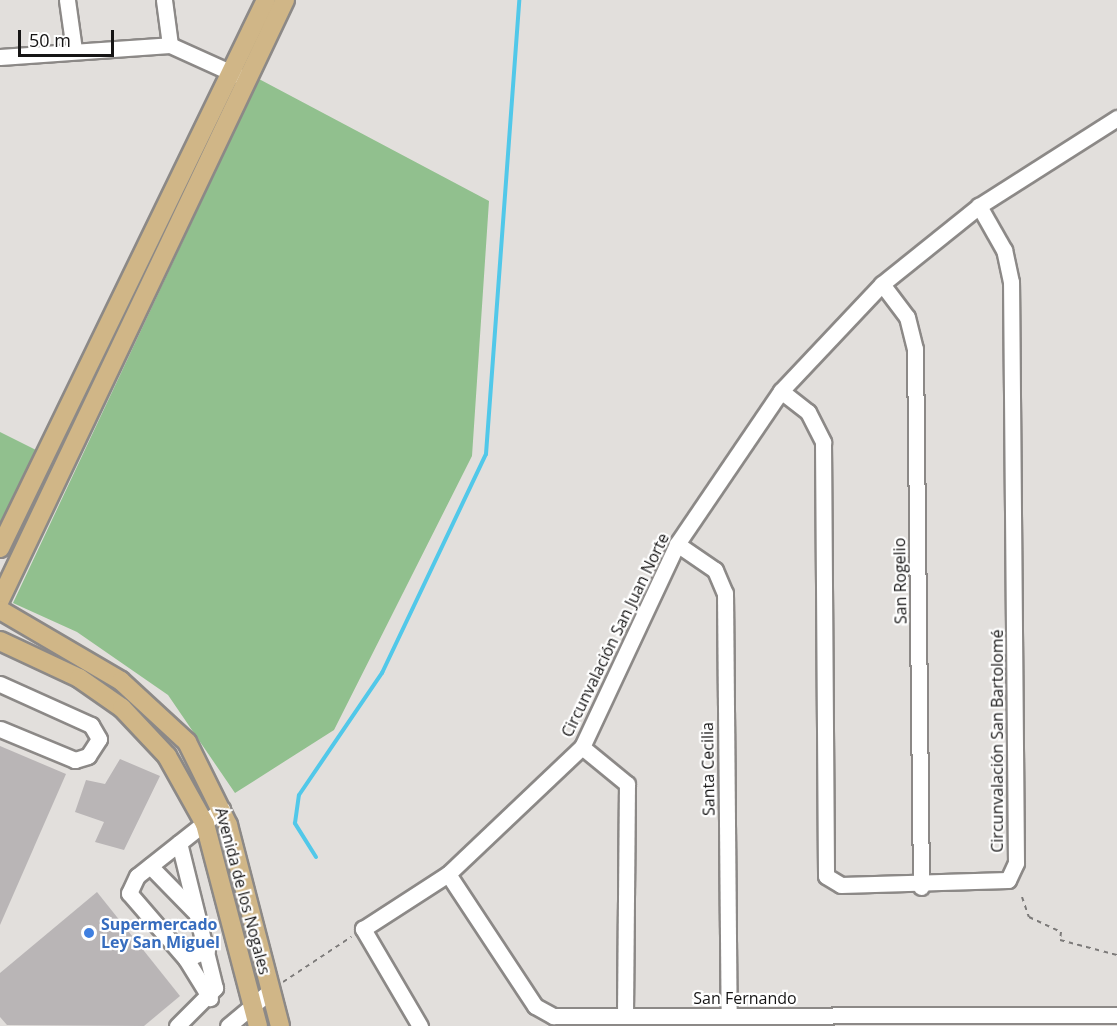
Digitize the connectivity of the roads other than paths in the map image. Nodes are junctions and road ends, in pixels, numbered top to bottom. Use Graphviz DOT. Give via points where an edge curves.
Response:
graph roads {
  1 [pos="67,0"];
  2 [pos="164,0"];
  3 [pos="266,0"];
  4 [pos="285,0"];
  5 [pos="170,45"];
  6 [pos="74,50"];
  7 [pos="0,57"];
  8 [pos="228,70"];
  9 [pos="245,80"];
  10 [pos="1117,118"];
  11 [pos="979,206"];
  12 [pos="882,284"];
  13 [pos="781,391"];
  14 [pos="34,477"];
  15 [pos="51,485"];
  16 [pos="677,544"];
  17 [pos="0,548"];
  18 [pos="0,600"];
  19 [pos="0,610"];
  20 [pos="0,641"];
  21 [pos="0,684"];
  22 [pos="0,729"];
  23 [pos="582,747"];
  24 [pos="222,808"];
  25 [pos="205,824"];
  26 [pos="179,843"];
  27 [pos="150,866"];
  28 [pos="448,874"];
  29 [pos="921,887"];
  30 [pos="196,913"];
  31 [pos="207,950"];
  32 [pos="186,959"];
  33 [pos="269,992"];
  34 [pos="210,998"];
  35 [pos="251,1007"];
  36 [pos="1117,1015"];
  37 [pos="625,1016"];
  38 [pos="729,1016"];
  39 [pos="177,1026"];
  40 [pos="228,1026"];
  41 [pos="258,1026"];
  42 [pos="280,1026"];
  43 [pos="420,1026"];
  1 -- 6 [label="street"];
  2 -- 5 [label="street"];
  3 -- 8 [label="main road"];
  4 -- 9 [label="main road"];
  5 -- 6 [label="street"];
  5 -- 8 [label="street"];
  6 -- 7 [label="street"];
  8 -- 9 [label="street"];
  8 -- 14 [label="main road"];
  9 -- 15 [label="main road"];
  10 -- 11 [label="street, Circunvalación San Juan Norte"];
  11 -- 12 [label="street, Circunvalación San Juan Norte"];
  11 -- 29 [label="street, Circunvalación San Bartolomé" via="1004,250 1011,282 1016,863 1014,873 999,884"];
  12 -- 13 [label="street, Circunvalación San Juan Norte"];
  12 -- 29 [label="street, San Rogelio" via="907,317 915,349"];
  13 -- 16 [label="street, Circunvalación San Juan Norte"];
  13 -- 29 [label="street, Circunvalación San Bartolomé" via="808,412 823,442 826,876 841,885"];
  14 -- 15 [label="main road"];
  14 -- 17 [label="main road"];
  15 -- 18 [label="main road"];
  16 -- 23 [label="street, Circunvalación San Juan Norte"];
  16 -- 38 [label="street, Santa Cecilia" via="715,570 725,593"];
  19 -- 24 [label="main road, Avenida de los Nogales" via="95,665 164,717 192,750"];
  20 -- 25 [label="main road, Avenida de los Nogales" via="79,678 147,730 188,788"];
  21 -- 22 [label="street" via="91,725 99,739 88,756 75,760"];
  23 -- 28 [label="street, Circunvalación San Juan Norte"];
  23 -- 37 [label="street" via="627,784"];
  24 -- 25 [label="street"];
  24 -- 33 [label="main road, Avenida de los Nogales"];
  25 -- 26 [label="street"];
  25 -- 35 [label="main road, Avenida de los Nogales"];
  26 -- 27 [label="street"];
  26 -- 30 [label="street"];
  27 -- 30 [label="street"];
  27 -- 32 [label="street" via="132,881 129,892"];
  28 -- 37 [label="street, San Fernando" via="543,1013"];
  28 -- 43 [label="street, Circunvalación San Juan Norte" via="363,929"];
  30 -- 31 [label="street"];
  31 -- 32 [label="street"];
  31 -- 34 [label="street" via="214,974"];
  32 -- 34 [label="street"];
  33 -- 35 [label="street"];
  33 -- 42 [label="main road, Avenida de los Nogales"];
  34 -- 39 [label="street"];
  35 -- 40 [label="street"];
  35 -- 41 [label="main road, Avenida de los Nogales"];
  36 -- 38 [label="street, San Fernando"];
  37 -- 38 [label="street, San Fernando"];
}
